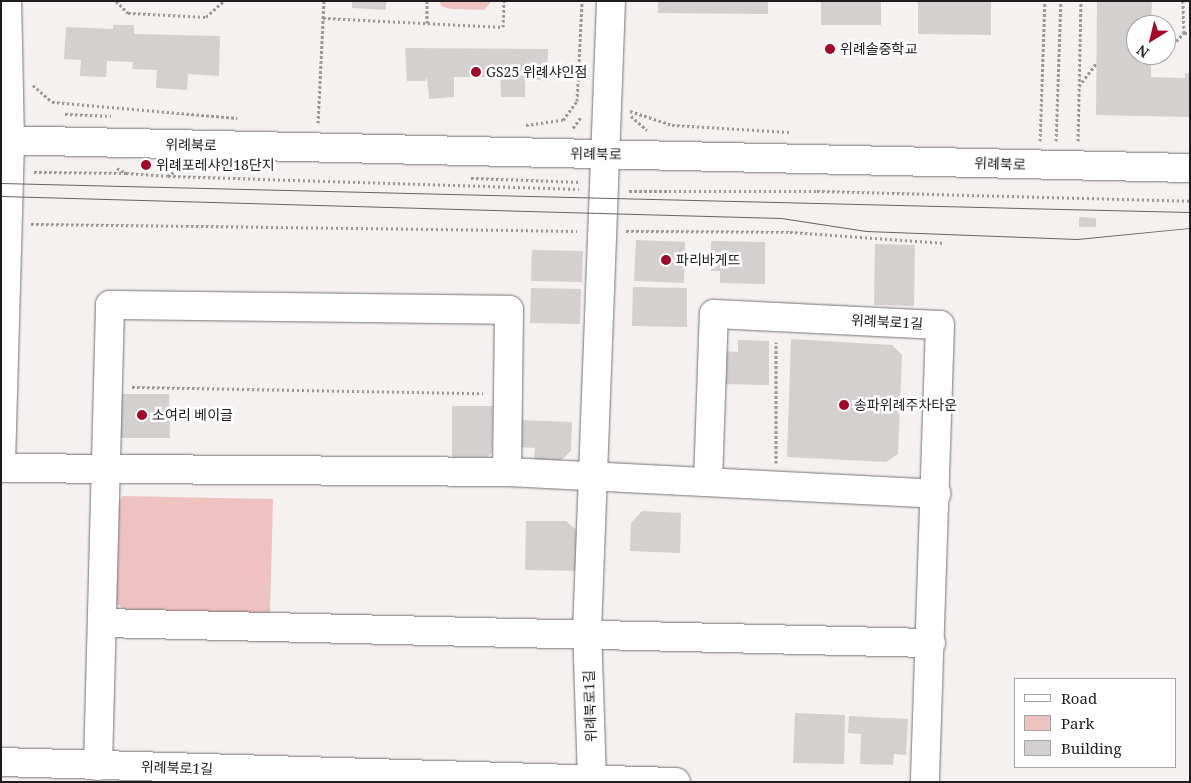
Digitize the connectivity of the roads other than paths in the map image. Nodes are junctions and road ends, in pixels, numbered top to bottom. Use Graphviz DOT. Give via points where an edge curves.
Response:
graph roads {
  1 [pos="8,1"];
  2 [pos="611,1"];
  3 [pos="5,140"];
  4 [pos="606,154"];
  5 [pos="1190,168"];
  6 [pos="1,467"];
  7 [pos="107,471"];
  8 [pos="507,472"];
  9 [pos="594,477"];
  10 [pos="708,482"];
  11 [pos="936,494"];
  12 [pos="104,623"];
  13 [pos="588,632"];
  14 [pos="931,643"];
  15 [pos="1,762"];
  16 [pos="98,766"];
  17 [pos="592,779"];
  18 [pos="676,782"];
  19 [pos="926,782"];
  1 -- 3 [label="street"];
  2 -- 4 [label="street, 위례북로1길"];
  3 -- 4 [label="street, 위례북로"];
  3 -- 6 [label="street" via="8,223"];
  4 -- 5 [label="street, 위례북로"];
  4 -- 9 [label="street, 위례북로1길"];
  6 -- 7 [label="street"];
  7 -- 8 [label="street"];
  7 -- 8 [label="street" via="110,305 509,310"];
  7 -- 12 [label="street"];
  8 -- 9 [label="street"];
  9 -- 10 [label="street"];
  9 -- 13 [label="street, 위례북로1길"];
  10 -- 11 [label="street"];
  10 -- 11 [label="street, 위례북로1길" via="714,314 940,325"];
  11 -- 14 [label="street, 위례북로1길"];
  12 -- 13 [label="street"];
  12 -- 16 [label="street"];
  13 -- 14 [label="street"];
  13 -- 17 [label="street, 위례북로1길"];
  14 -- 19 [label="street, 위례북로1길"];
  15 -- 16 [label="street, 위례북로1길"];
  16 -- 17 [label="street, 위례북로1길"];
  17 -- 18 [label="street, 위례북로1길"];
}
